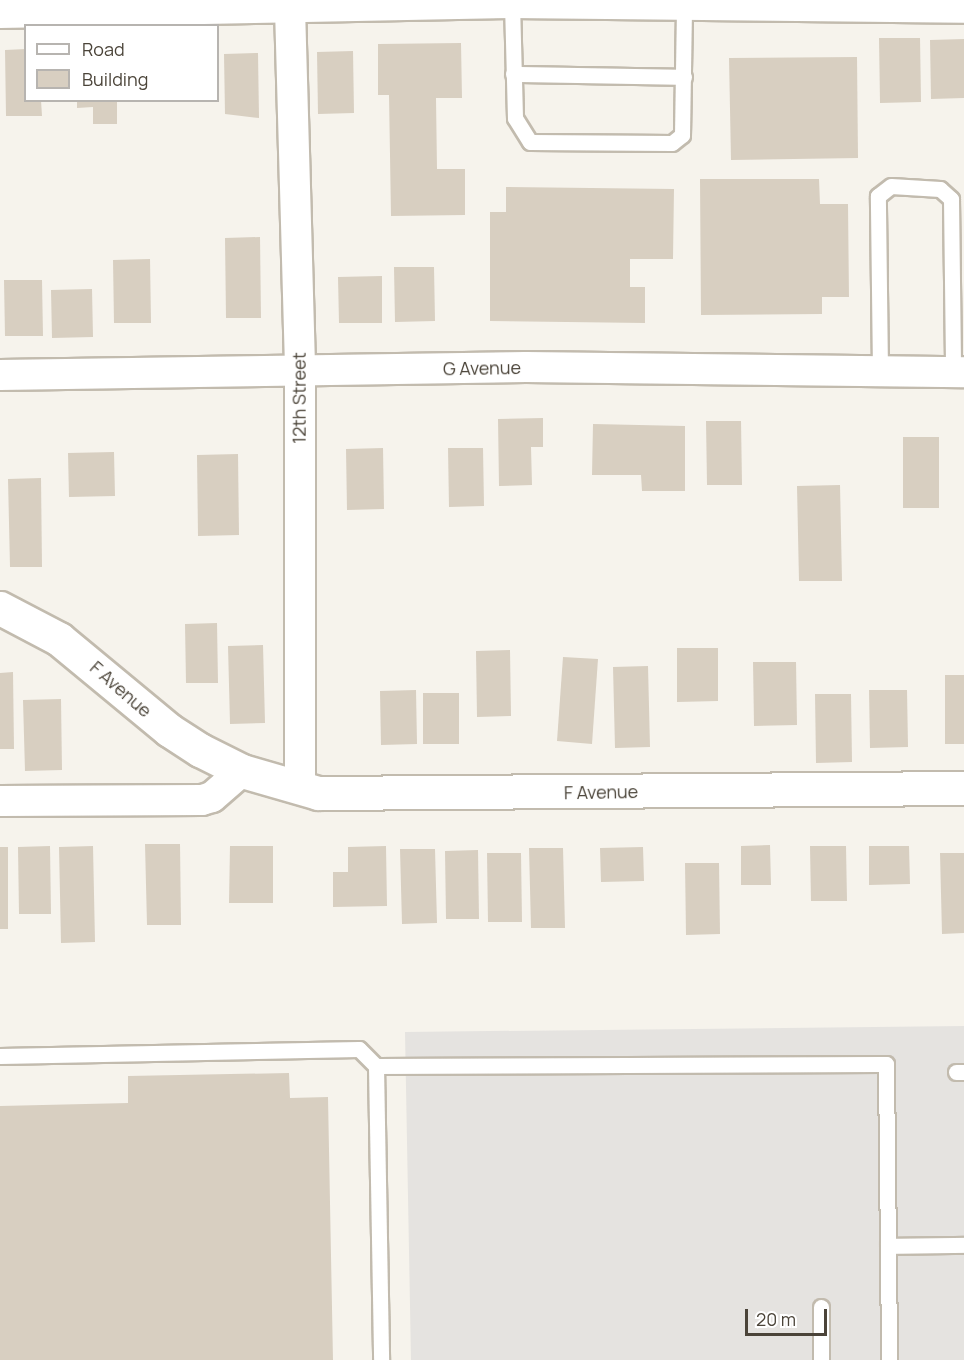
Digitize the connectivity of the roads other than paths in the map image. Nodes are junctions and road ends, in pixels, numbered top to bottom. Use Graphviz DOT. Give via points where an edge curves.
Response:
graph roads {
  1 [pos="512,3"];
  2 [pos="684,6"];
  3 [pos="290,8"];
  4 [pos="964,8"];
  5 [pos="0,13"];
  6 [pos="513,74"];
  7 [pos="684,77"];
  8 [pos="880,371"];
  9 [pos="300,372"];
  10 [pos="959,372"];
  11 [pos="0,375"];
  12 [pos="0,608"];
  13 [pos="242,771"];
  14 [pos="964,788"];
  15 [pos="300,789"];
  16 [pos="0,801"];
  17 [pos="0,1056"];
  18 [pos="376,1066"];
  19 [pos="964,1245"];
  20 [pos="888,1246"];
  21 [pos="821,1307"];
  22 [pos="381,1360"];
  23 [pos="821,1360"];
  24 [pos="889,1360"];
  1 -- 2 [label="street"];
  1 -- 3 [label="street"];
  1 -- 6 [label="lane"];
  2 -- 4 [label="street"];
  2 -- 7 [label="lane"];
  3 -- 5 [label="street"];
  3 -- 9 [label="street, 12th Street"];
  6 -- 7 [label="lane"];
  6 -- 7 [label="lane" via="514,118 530,142 672,144 682,135"];
  8 -- 9 [label="street, G Avenue" via="526,367"];
  8 -- 10 [label="street, G Avenue"];
  8 -- 10 [label="lane" via="878,196 891,186 940,189 951,199"];
  9 -- 11 [label="street, G Avenue"];
  9 -- 15 [label="street, 12th Street"];
  12 -- 13 [label="street, F Avenue" via="59,639 169,730"];
  13 -- 15 [label="street, F Avenue"];
  13 -- 16 [label="street" via="212,797 202,800"];
  14 -- 15 [label="street, F Avenue" via="368,794"];
  17 -- 18 [label="lane" via="359,1049"];
  18 -- 20 [label="lane" via="886,1064"];
  18 -- 22 [label="lane"];
  19 -- 20 [label="lane"];
  20 -- 24 [label="lane"];
  21 -- 23 [label="lane"];
}
